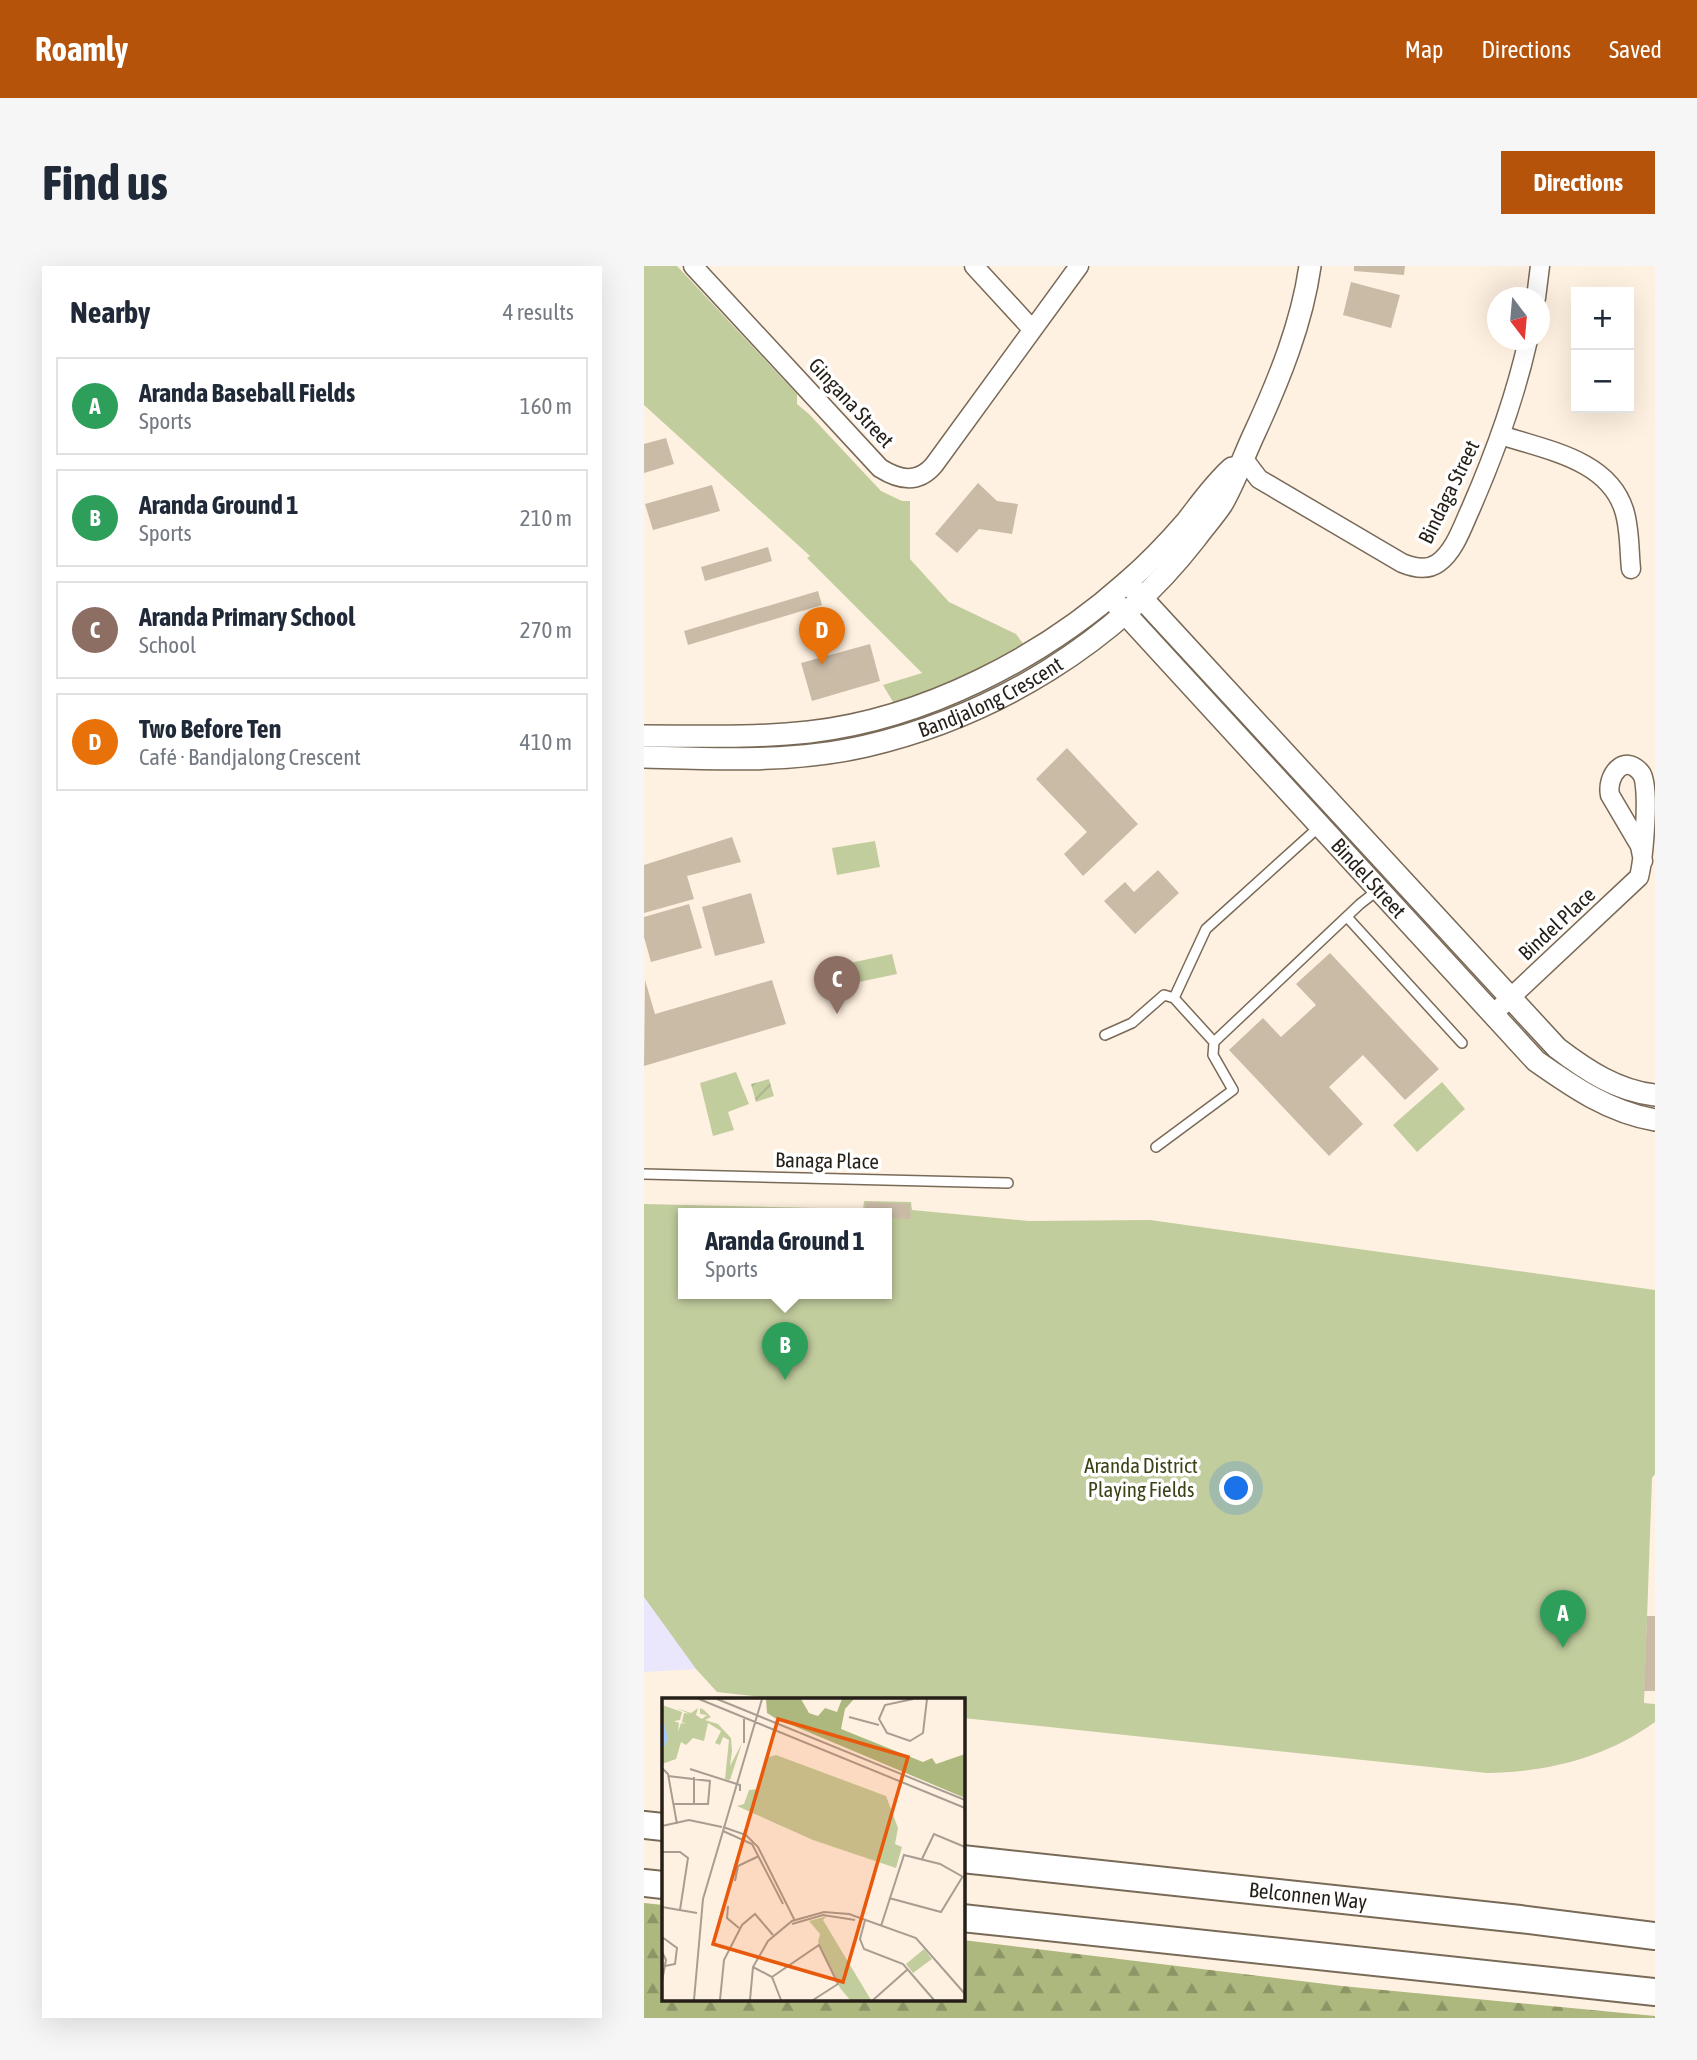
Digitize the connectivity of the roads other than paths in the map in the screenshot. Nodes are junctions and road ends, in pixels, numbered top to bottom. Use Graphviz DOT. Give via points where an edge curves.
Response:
graph roads {
  1 [pos="693,266"];
  2 [pos="974,266"];
  3 [pos="1079,266"];
  4 [pos="1310,266"];
  5 [pos="1540,266"];
  6 [pos="1537,287"];
  7 [pos="1032,329"];
  8 [pos="1525,350"];
  9 [pos="1500,435"];
  10 [pos="1243,458"];
  11 [pos="1631,569"];
  12 [pos="1127,582"];
  13 [pos="1110,597"];
  14 [pos="1142,598"];
  15 [pos="1125,614"];
  16 [pos="1255,722"];
  17 [pos="644,736"];
  18 [pos="1240,739"];
  19 [pos="644,757"];
  20 [pos="1320,826"];
  21 [pos="1643,861"];
  22 [pos="1397,875"];
  23 [pos="1379,890"];
  24 [pos="1347,917"];
  25 [pos="1174,998"];
  26 [pos="1510,998"];
  27 [pos="1493,1014"];
  28 [pos="1105,1035"];
  29 [pos="1214,1042"];
  30 [pos="1462,1043"];
  31 [pos="1607,1081"];
  32 [pos="1655,1095"];
  33 [pos="1598,1101"];
  34 [pos="1655,1120"];
  35 [pos="1156,1147"];
  36 [pos="644,1174"];
  37 [pos="1009,1183"];
  38 [pos="644,1825"];
  39 [pos="662,1827"];
  40 [pos="964,1859"];
  41 [pos="644,1883"];
  42 [pos="662,1885"];
  43 [pos="964,1918"];
  44 [pos="1653,1935"];
  45 [pos="1655,1992"];
  1 -- 7 [label="street, Gingana Street" via="880,468 905,479 918,477 934,465"];
  2 -- 7 [label="street"];
  3 -- 7 [label="street, Gingana Street"];
  4 -- 10 [label="street, Bandjalong Crescent" via="1294,334"];
  5 -- 6 [label="street"];
  8 -- 9 [label="street, Bindaga Street"];
  9 -- 10 [label="street, Bindaga Street" via="1450,550 1429,567 1416,568 1390,556 1259,479"];
  9 -- 11 [label="street" via="1580,463 1608,481 1625,513"];
  10 -- 12 [label="street, Bandjalong Crescent"];
  10 -- 14 [label="street, Bandjalong Crescent" via="1222,503 1182,556"];
  12 -- 13 [label="street, Bandjalong Crescent"];
  12 -- 14 [label="street, Bindel Street"];
  13 -- 15 [label="street, Bindel Street"];
  13 -- 17 [label="street, Bandjalong Crescent" via="1069,628 982,680 870,720 811,732 751,737"];
  14 -- 15 [label="street, Bandjalong Crescent"];
  14 -- 16 [label="street, Bindel Street"];
  15 -- 18 [label="street, Bindel Street"];
  15 -- 19 [label="street, Bandjalong Crescent" via="1046,673 992,702 904,735 835,752 771,759"];
  16 -- 18 [label="street"];
  16 -- 22 [label="street, Bindel Street"];
  18 -- 20 [label="street, Bindel Street"];
  20 -- 23 [label="street, Bindel Street"];
  20 -- 25 [label="lane" via="1206,929"];
  21 -- 21 [label="street, Bindel Place" via="1640,846 1608,787 1617,768 1627,765 1642,774 1646,786"];
  21 -- 26 [label="street, Bindel Place" via="1639,877 1627,890"];
  22 -- 23 [label="street"];
  22 -- 26 [label="street, Bindel Street"];
  23 -- 24 [label="lane"];
  23 -- 27 [label="street, Bindel Street"];
  24 -- 29 [label="lane"];
  24 -- 30 [label="lane"];
  25 -- 28 [label="lane" via="1164,995 1132,1023"];
  25 -- 29 [label="lane"];
  26 -- 27 [label="street, Bindel Place"];
  26 -- 31 [label="street, Bindel Street" via="1557,1048"];
  27 -- 33 [label="street, Bindel Street" via="1536,1061"];
  29 -- 35 [label="lane" via="1213,1055 1233,1090"];
  31 -- 32 [label="street, Bindel Street"];
  31 -- 33 [label="street"];
  33 -- 34 [label="street, Bindel Street"];
  36 -- 37 [label="lane, Banaga Place"];
  38 -- 39 [label="main road"];
  40 -- 44 [label="main road, Belconnen Way"];
  41 -- 42 [label="main road"];
  43 -- 45 [label="main road"];
}
